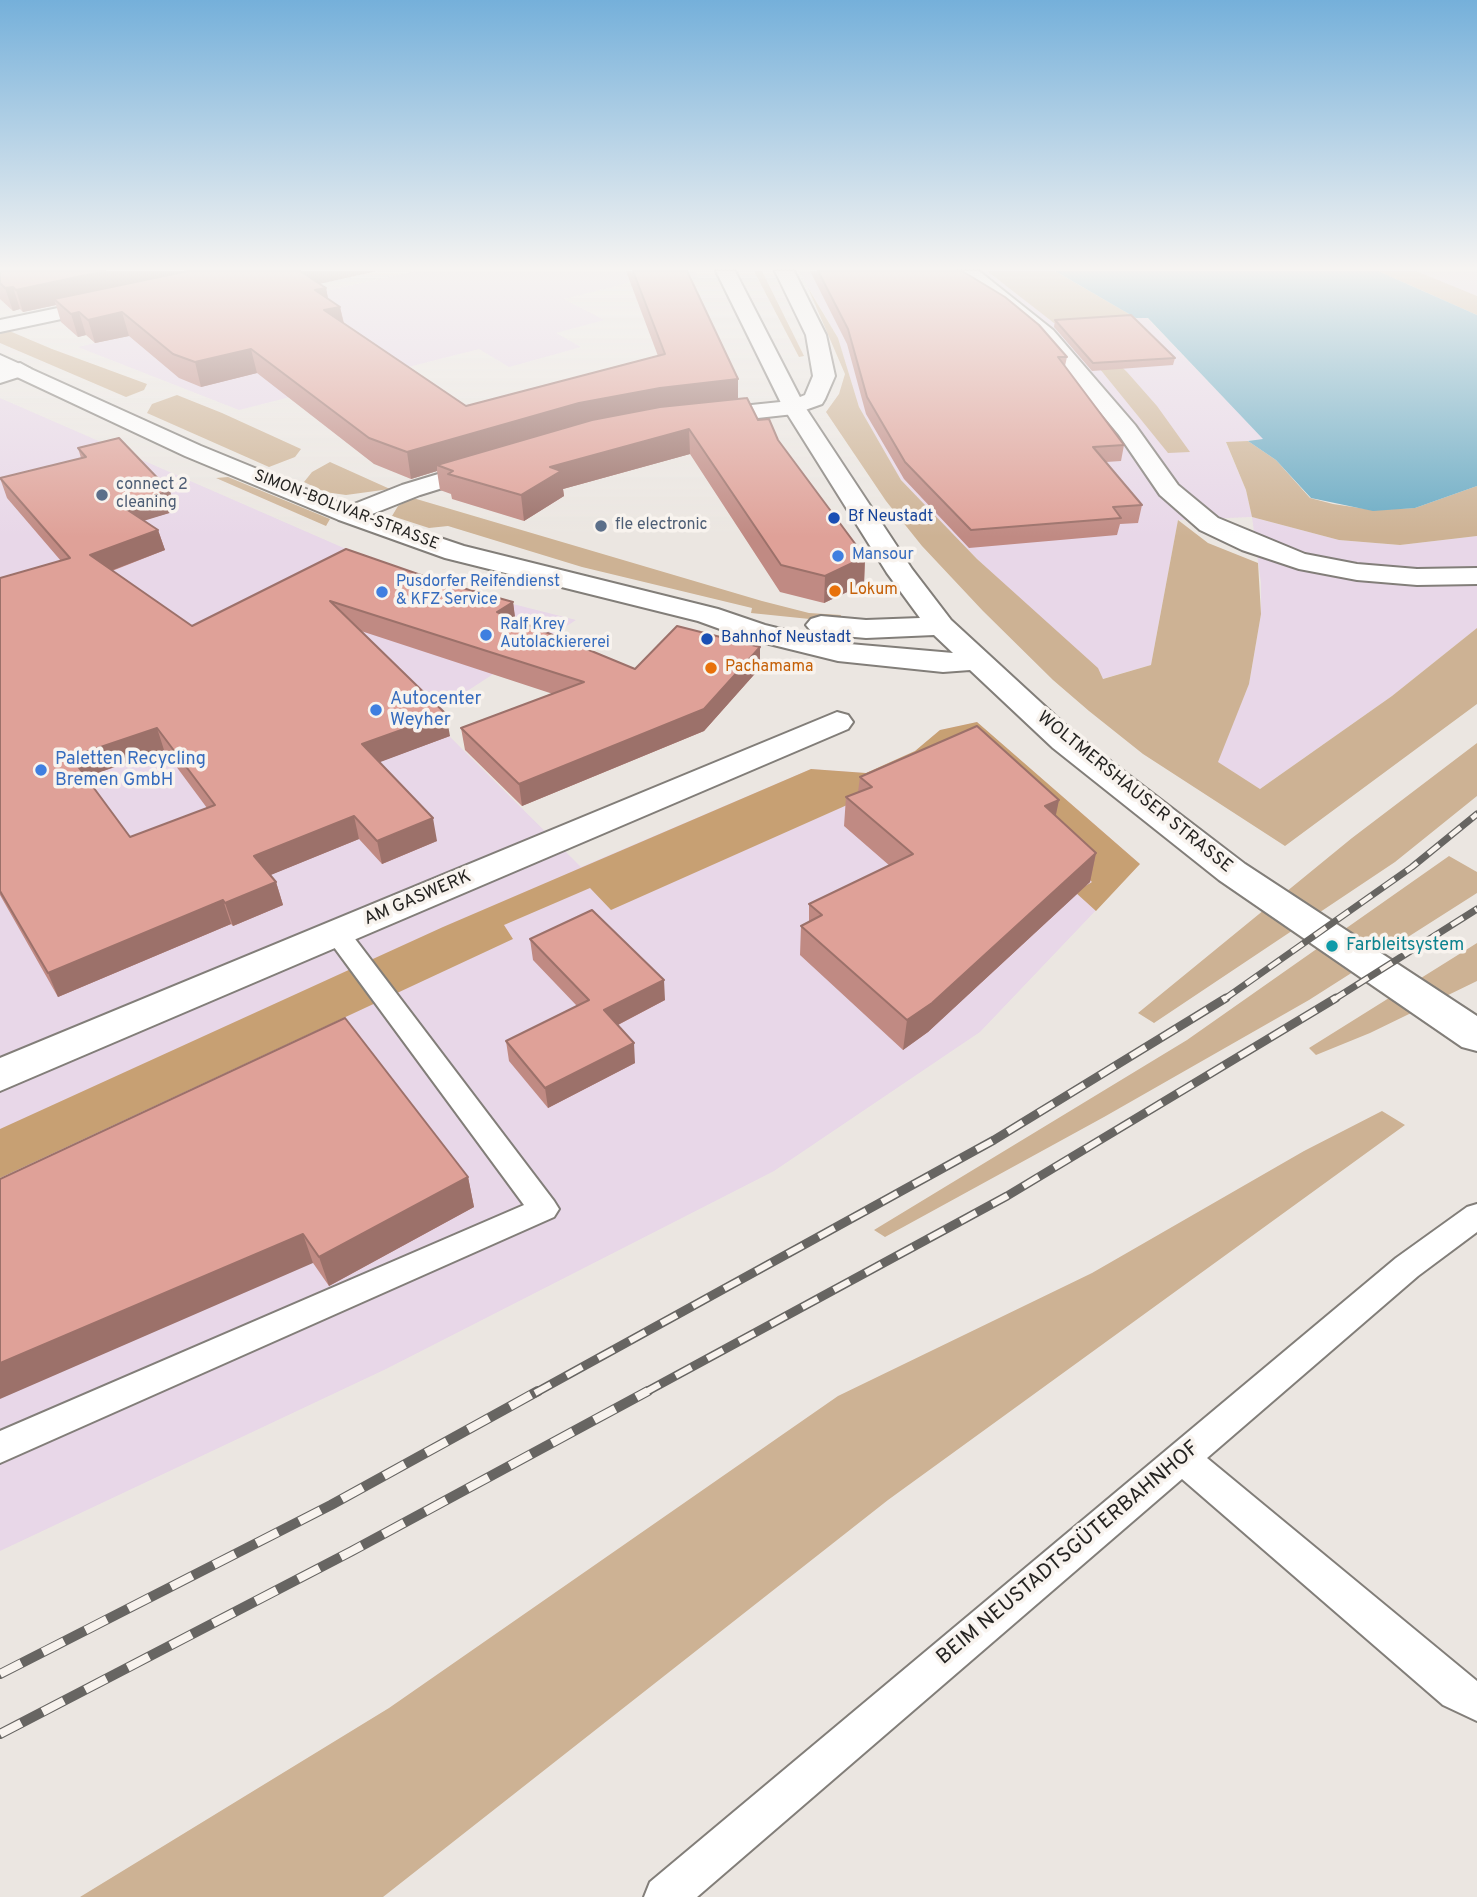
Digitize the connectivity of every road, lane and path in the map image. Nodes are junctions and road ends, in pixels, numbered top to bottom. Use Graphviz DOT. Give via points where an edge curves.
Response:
graph roads {
  1 [pos="770,360"];
  2 [pos="821,360"];
  3 [pos="1068,360"];
  4 [pos="7,369"];
  5 [pos="794,407"];
  6 [pos="675,421"];
  7 [pos="509,460"];
  8 [pos="348,515"];
  9 [pos="1477,576"];
  10 [pos="708,615"];
  11 [pos="941,626"];
  12 [pos="976,660"];
  13 [pos="837,722"];
  14 [pos="337,933"];
  15 [pos="1477,1036"];
  16 [pos="4,1062"];
  17 [pos="1477,1216"];
  18 [pos="0,1447"];
  19 [pos="1182,1458"];
  20 [pos="1477,1702"];
  21 [pos="665,1897"];
  1 -- 5 [label="street, WOLTMERSHAUSER STRASSE"];
  2 -- 5 [label="street" via="824,376 814,399"];
  3 -- 9 [label="street" via="1169,490 1196,515 1251,544 1299,561 1417,578"];
  4 -- 8 [label="street, SIMON-BOLIVAR-STRASSE"];
  5 -- 6 [label="street"];
  5 -- 11 [label="street, WOLTMERSHAUSER STRASSE" via="901,573"];
  7 -- 8 [label="street" via="411,489"];
  8 -- 10 [label="street, SIMON-BOLIVAR-STRASSE" via="455,552"];
  10 -- 11 [label="street, SIMON-BOLIVAR-STRASSE" via="866,629"];
  10 -- 12 [label="street, SIMON-BOLIVAR-STRASSE" via="838,652 943,663"];
  11 -- 12 [label="street, WOLTMERSHAUSER STRASSE"];
  12 -- 15 [label="street, WOLTMERSHAUSER STRASSE" via="1064,741 1232,872"];
  13 -- 14 [label="street, AM GASWERK"];
  14 -- 16 [label="street, AM GASWERK"];
  14 -- 18 [label="lane" via="544,1209"];
  17 -- 19 [label="lane, BEIM NEUSTADTSGÜTERBAHNHOF" via="1407,1267"];
  19 -- 20 [label="lane" via="1457,1691"];
  19 -- 21 [label="lane, BEIM NEUSTADTSGÜTERBAHNHOF"];
}
